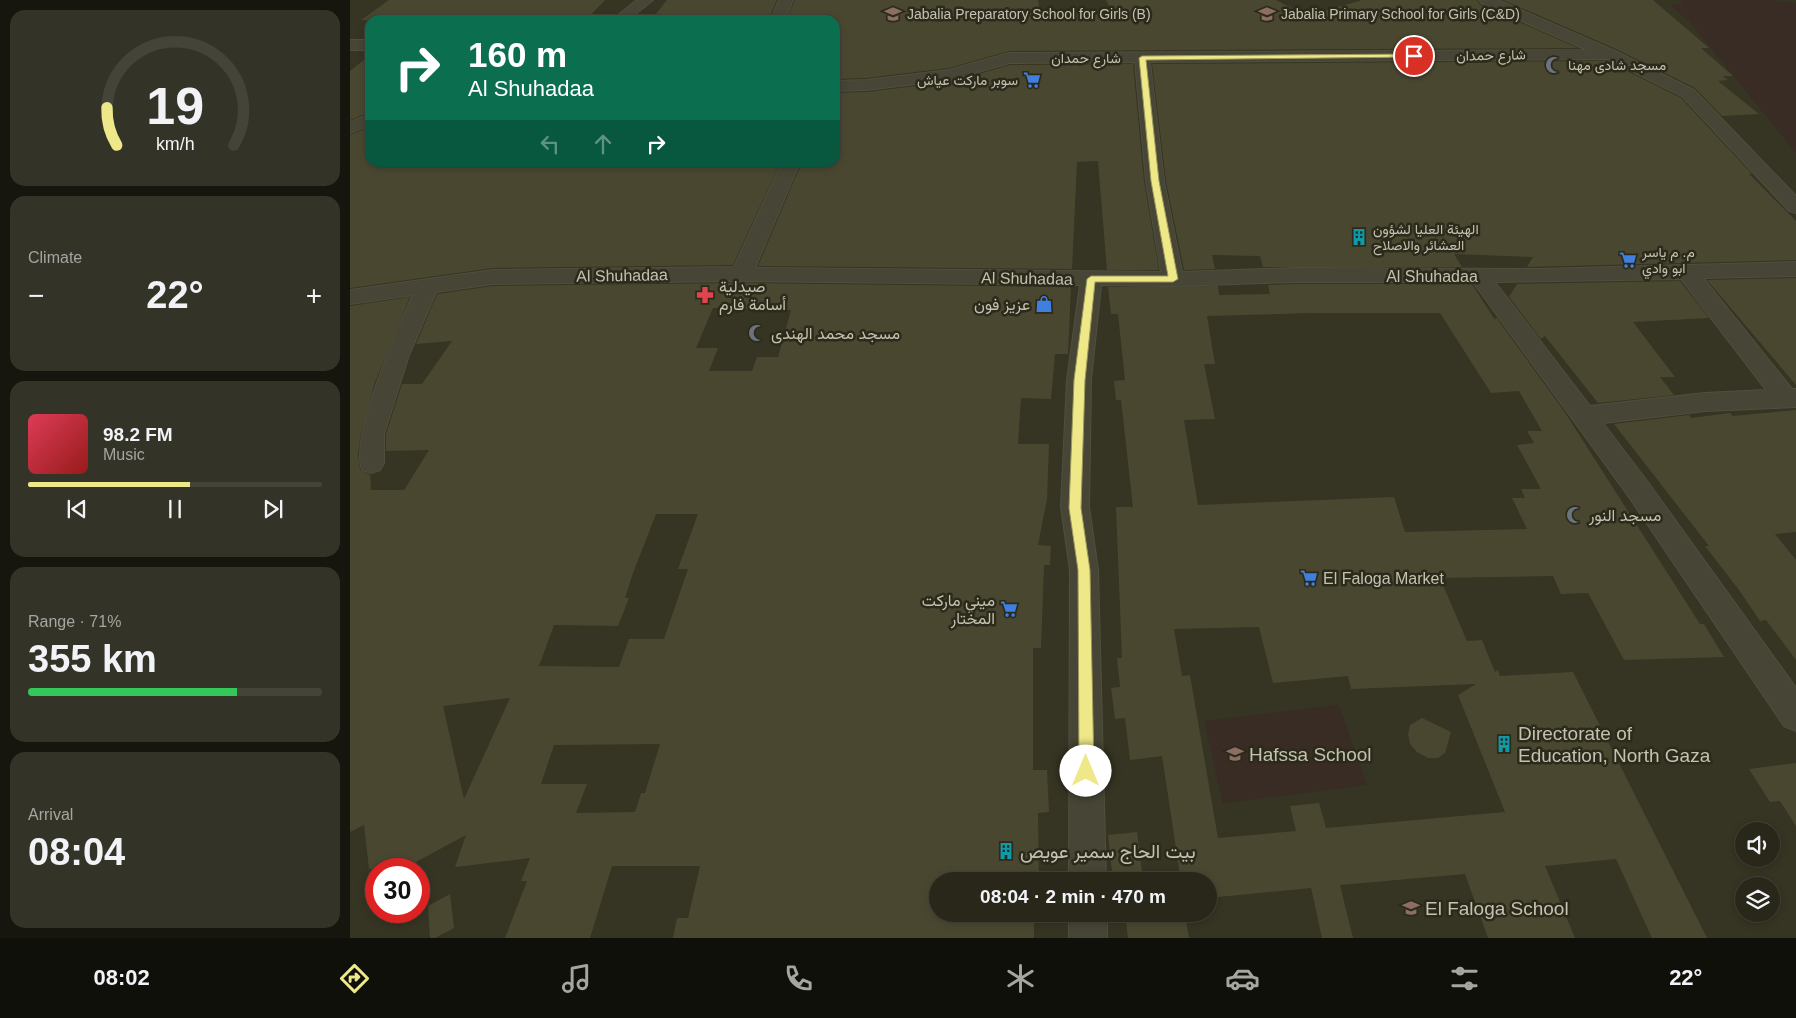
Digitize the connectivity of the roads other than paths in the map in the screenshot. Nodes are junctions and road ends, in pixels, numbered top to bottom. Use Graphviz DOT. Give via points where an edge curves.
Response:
graph roads {
  1 [pos="646,0"];
  2 [pos="786,0"];
  3 [pos="1486,0"];
  4 [pos="625,15"];
  5 [pos="779,15"];
  6 [pos="350,45"];
  7 [pos="365,46"];
  8 [pos="1610,54"];
  9 [pos="1142,58"];
  10 [pos="840,86"];
  11 [pos="365,121"];
  12 [pos="350,128"];
  13 [pos="789,167"];
  14 [pos="1796,207"];
  15 [pos="1796,269"];
  16 [pos="1688,273"];
  17 [pos="742,274"];
  18 [pos="1479,276"];
  19 [pos="1091,279"];
  20 [pos="1173,279"];
  21 [pos="428,286"];
  22 [pos="350,297"];
  23 [pos="1790,398"];
  24 [pos="1584,416"];
  25 [pos="371,463"];
  26 [pos="1796,715"];
  27 [pos="1088,872"];
  28 [pos="1088,922"];
  29 [pos="1088,938"];
  1 -- 4 [label="street"];
  2 -- 5 [label="street"];
  3 -- 8 [label="street"];
  6 -- 7 [label="street"];
  8 -- 9 [label="street, شارع حمدان"];
  8 -- 14 [label="street" via="1688,93"];
  9 -- 10 [label="street, شارع حمدان" via="1009,58 950,75"];
  9 -- 20 [label="street" via="1155,181"];
  11 -- 12 [label="street"];
  13 -- 17 [label="street"];
  15 -- 16 [label="street, Al Shuhadaa"];
  16 -- 18 [label="street, Al Shuhadaa"];
  16 -- 23 [label="street"];
  17 -- 19 [label="street, Al Shuhadaa"];
  17 -- 21 [label="street, Al Shuhadaa" via="493,277"];
  18 -- 20 [label="street, Al Shuhadaa"];
  18 -- 24 [label="street"];
  19 -- 20 [label="street, Al Shuhadaa"];
  19 -- 27 [label="street" via="1080,380 1075,508 1084,570"];
  21 -- 22 [label="street, Al Shuhadaa"];
  21 -- 25 [label="street" via="397,355 370,434"];
  23 -- 24 [label="street" via="1705,402"];
  24 -- 26 [label="street"];
  28 -- 29 [label="street"];
}
